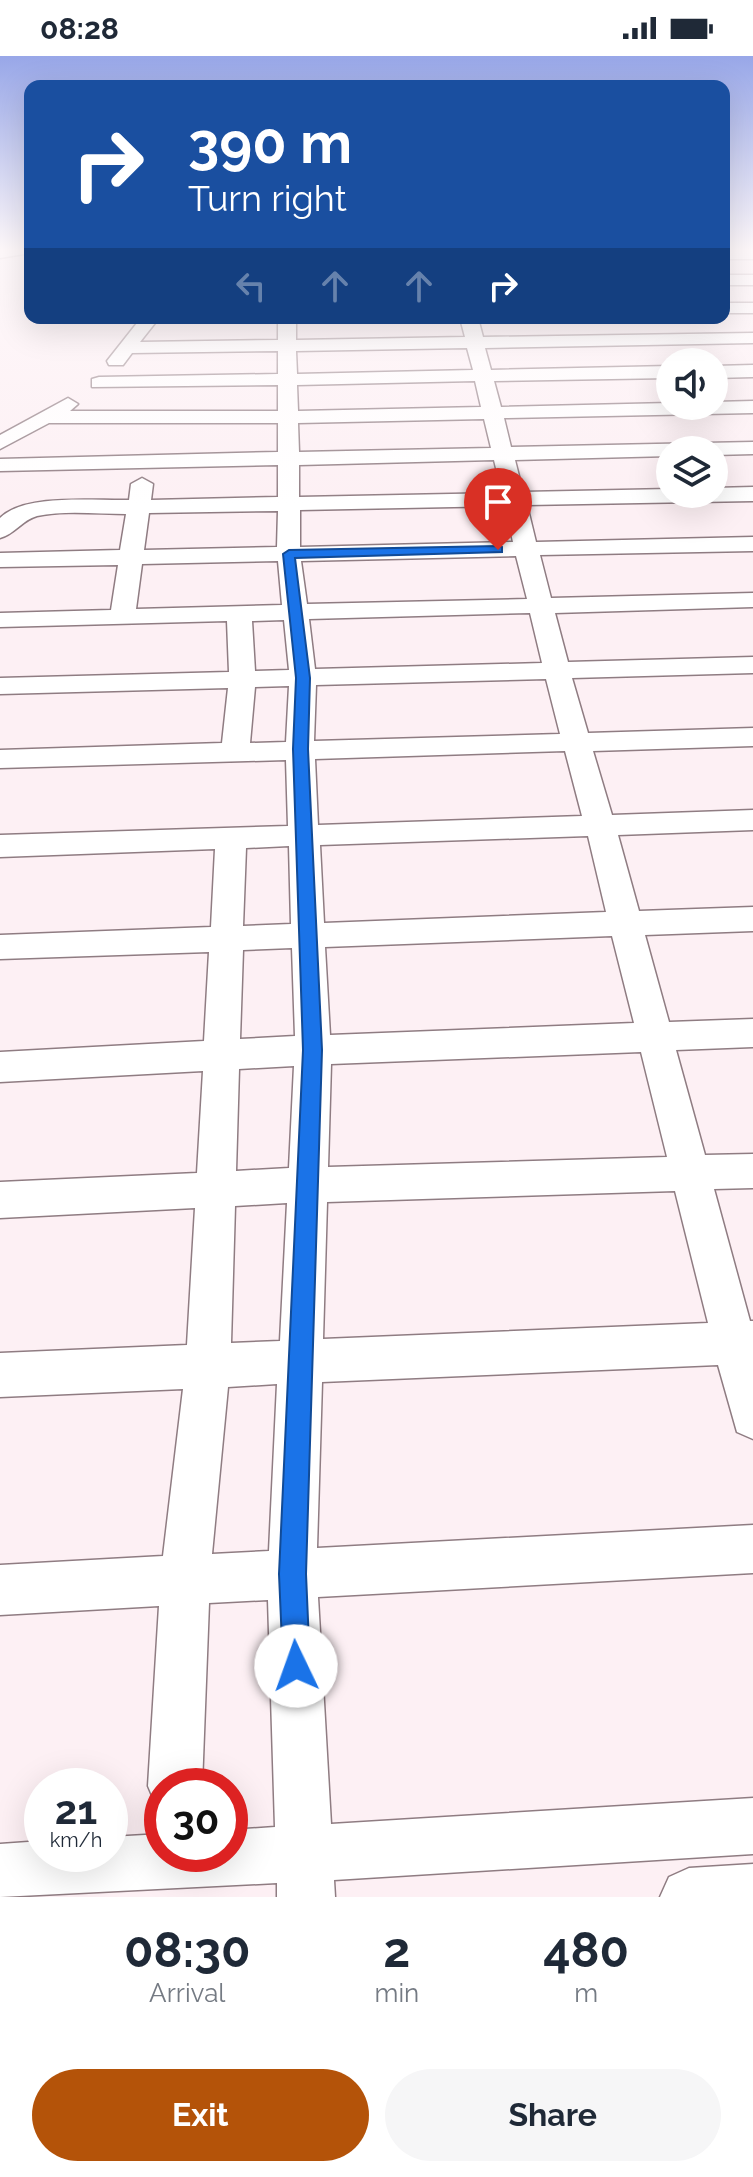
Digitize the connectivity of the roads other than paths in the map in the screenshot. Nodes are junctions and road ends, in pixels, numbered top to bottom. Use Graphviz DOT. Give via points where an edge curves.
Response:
graph roads {
  1 [pos="138,333"];
  2 [pos="287,333"];
  3 [pos="438,333"];
  4 [pos="473,333"];
  5 [pos="539,333"];
  6 [pos="675,333"];
  7 [pos="753,338"];
  8 [pos="678,339"];
  9 [pos="718,339"];
  10 [pos="287,346"];
  11 [pos="126,348"];
  12 [pos="745,371"];
  13 [pos="656,372"];
  14 [pos="482,375"];
  15 [pos="287,379"];
  16 [pos="162,382"];
  17 [pos="99,383"];
  18 [pos="753,407"];
  19 [pos="656,408"];
  20 [pos="728,408"];
  21 [pos="492,413"];
  22 [pos="288,417"];
  23 [pos="154,419"];
  24 [pos="727,420"];
  25 [pos="56,436"];
  26 [pos="0,443"];
  27 [pos="747,448"];
  28 [pos="504,453"];
  29 [pos="288,457"];
  30 [pos="145,462"];
  31 [pos="0,465"];
  32 [pos="753,471"];
  33 [pos="753,494"];
  34 [pos="513,497"];
  35 [pos="288,501"];
  36 [pos="140,506"];
  37 [pos="0,531"];
  38 [pos="753,544"];
  39 [pos="528,549"];
  40 [pos="289,554"];
  41 [pos="131,558"];
  42 [pos="0,560"];
  43 [pos="753,600"];
  44 [pos="541,604"];
  45 [pos="295,611"];
  46 [pos="239,613"];
  47 [pos="122,617"];
  48 [pos="0,620"];
  49 [pos="753,665"];
  50 [pos="557,672"];
  51 [pos="242,678"];
  52 [pos="303,678"];
  53 [pos="0,686"];
  54 [pos="753,737"];
  55 [pos="577,741"];
  56 [pos="300,749"];
  57 [pos="235,753"];
  58 [pos="0,759"];
  59 [pos="753,820"];
  60 [pos="600,825"];
  61 [pos="306,835"];
  62 [pos="231,837"];
  63 [pos="0,846"];
  64 [pos="753,919"];
  65 [pos="624,924"];
  66 [pos="310,935"];
  67 [pos="227,937"];
  68 [pos="0,947"];
  69 [pos="753,1033"];
  70 [pos="652,1037"];
  71 [pos="313,1050"];
  72 [pos="224,1055"];
  73 [pos="0,1067"];
  74 [pos="753,1171"];
  75 [pos="690,1174"];
  76 [pos="307,1185"];
  77 [pos="216,1191"];
  78 [pos="0,1200"];
  79 [pos="744,1343"];
  80 [pos="302,1359"];
  81 [pos="208,1365"];
  82 [pos="0,1375"];
  83 [pos="753,1416"];
  84 [pos="753,1549"];
  85 [pos="292,1574"];
  86 [pos="185,1580"];
  87 [pos="0,1590"];
  88 [pos="176,1768"];
  89 [pos="753,1826"];
  90 [pos="144,1859"];
  91 [pos="248,1867"];
  92 [pos="0,1872"];
  93 [pos="305,1874"];
  94 [pos="753,1893"];
  95 [pos="689,1897"];
  1 -- 11 [label="street"];
  2 -- 10 [label="street"];
  3 -- 10 [label="street"];
  4 -- 14 [label="street"];
  5 -- 8 [label="street"];
  6 -- 8 [label="street"];
  7 -- 9 [label="street"];
  8 -- 9 [label="street"];
  9 -- 12 [label="street"];
  10 -- 11 [label="street"];
  10 -- 15 [label="street"];
  11 -- 17 [label="street"];
  13 -- 14 [label="street"];
  14 -- 15 [label="street"];
  14 -- 21 [label="street"];
  15 -- 16 [label="street"];
  15 -- 22 [label="street"];
  16 -- 17 [label="street"];
  16 -- 23 [label="street"];
  17 -- 25 [label="street"];
  18 -- 20 [label="street"];
  19 -- 21 [label="street"];
  21 -- 22 [label="street"];
  21 -- 28 [label="street"];
  22 -- 23 [label="street"];
  22 -- 29 [label="street"];
  23 -- 25 [label="street"];
  23 -- 30 [label="street"];
  24 -- 27 [label="street"];
  25 -- 26 [label="street"];
  25 -- 30 [label="street"];
  25 -- 31 [label="street"];
  27 -- 28 [label="street"];
  27 -- 32 [label="street"];
  28 -- 29 [label="street"];
  28 -- 34 [label="street"];
  29 -- 30 [label="street"];
  29 -- 35 [label="street"];
  30 -- 36 [label="street"];
  33 -- 34 [label="street"];
  34 -- 35 [label="street"];
  34 -- 39 [label="street"];
  35 -- 36 [label="street"];
  35 -- 40 [label="street"];
  36 -- 37 [label="street" via="36,509 14,517"];
  36 -- 41 [label="street"];
  38 -- 39 [label="street"];
  39 -- 40 [label="street"];
  39 -- 44 [label="street"];
  40 -- 41 [label="street"];
  40 -- 45 [label="street"];
  41 -- 42 [label="street"];
  41 -- 47 [label="street"];
  43 -- 44 [label="street"];
  44 -- 45 [label="street"];
  44 -- 50 [label="street"];
  45 -- 46 [label="street"];
  45 -- 52 [label="street"];
  46 -- 47 [label="street"];
  46 -- 51 [label="street"];
  47 -- 48 [label="street"];
  49 -- 50 [label="street"];
  50 -- 52 [label="street"];
  50 -- 55 [label="street"];
  51 -- 52 [label="street"];
  51 -- 53 [label="street"];
  51 -- 57 [label="street"];
  52 -- 56 [label="street"];
  54 -- 55 [label="street"];
  55 -- 56 [label="street"];
  55 -- 60 [label="street"];
  56 -- 57 [label="street"];
  56 -- 61 [label="street"];
  57 -- 58 [label="street"];
  59 -- 60 [label="street"];
  60 -- 61 [label="street"];
  60 -- 65 [label="street"];
  61 -- 62 [label="street"];
  61 -- 66 [label="street"];
  62 -- 63 [label="street"];
  62 -- 67 [label="street"];
  64 -- 65 [label="street"];
  65 -- 66 [label="street"];
  65 -- 70 [label="street"];
  66 -- 67 [label="street"];
  66 -- 71 [label="street"];
  67 -- 68 [label="street"];
  67 -- 72 [label="street"];
  69 -- 70 [label="street"];
  70 -- 71 [label="street"];
  70 -- 75 [label="street"];
  71 -- 72 [label="street"];
  71 -- 76 [label="street"];
  72 -- 73 [label="street"];
  72 -- 77 [label="street"];
  74 -- 75 [label="street"];
  75 -- 76 [label="street"];
  75 -- 79 [label="street"];
  76 -- 77 [label="street"];
  76 -- 80 [label="street"];
  77 -- 78 [label="street"];
  77 -- 81 [label="street"];
  79 -- 80 [label="street"];
  79 -- 83 [label="street"];
  80 -- 81 [label="street"];
  80 -- 85 [label="street"];
  81 -- 82 [label="street"];
  81 -- 86 [label="street"];
  84 -- 85 [label="street"];
  85 -- 86 [label="street"];
  85 -- 93 [label="street"];
  86 -- 87 [label="street"];
  86 -- 88 [label="street"];
  89 -- 93 [label="street"];
  90 -- 92 [label="street"];
  91 -- 93 [label="street"];
  94 -- 95 [label="street"];
}
